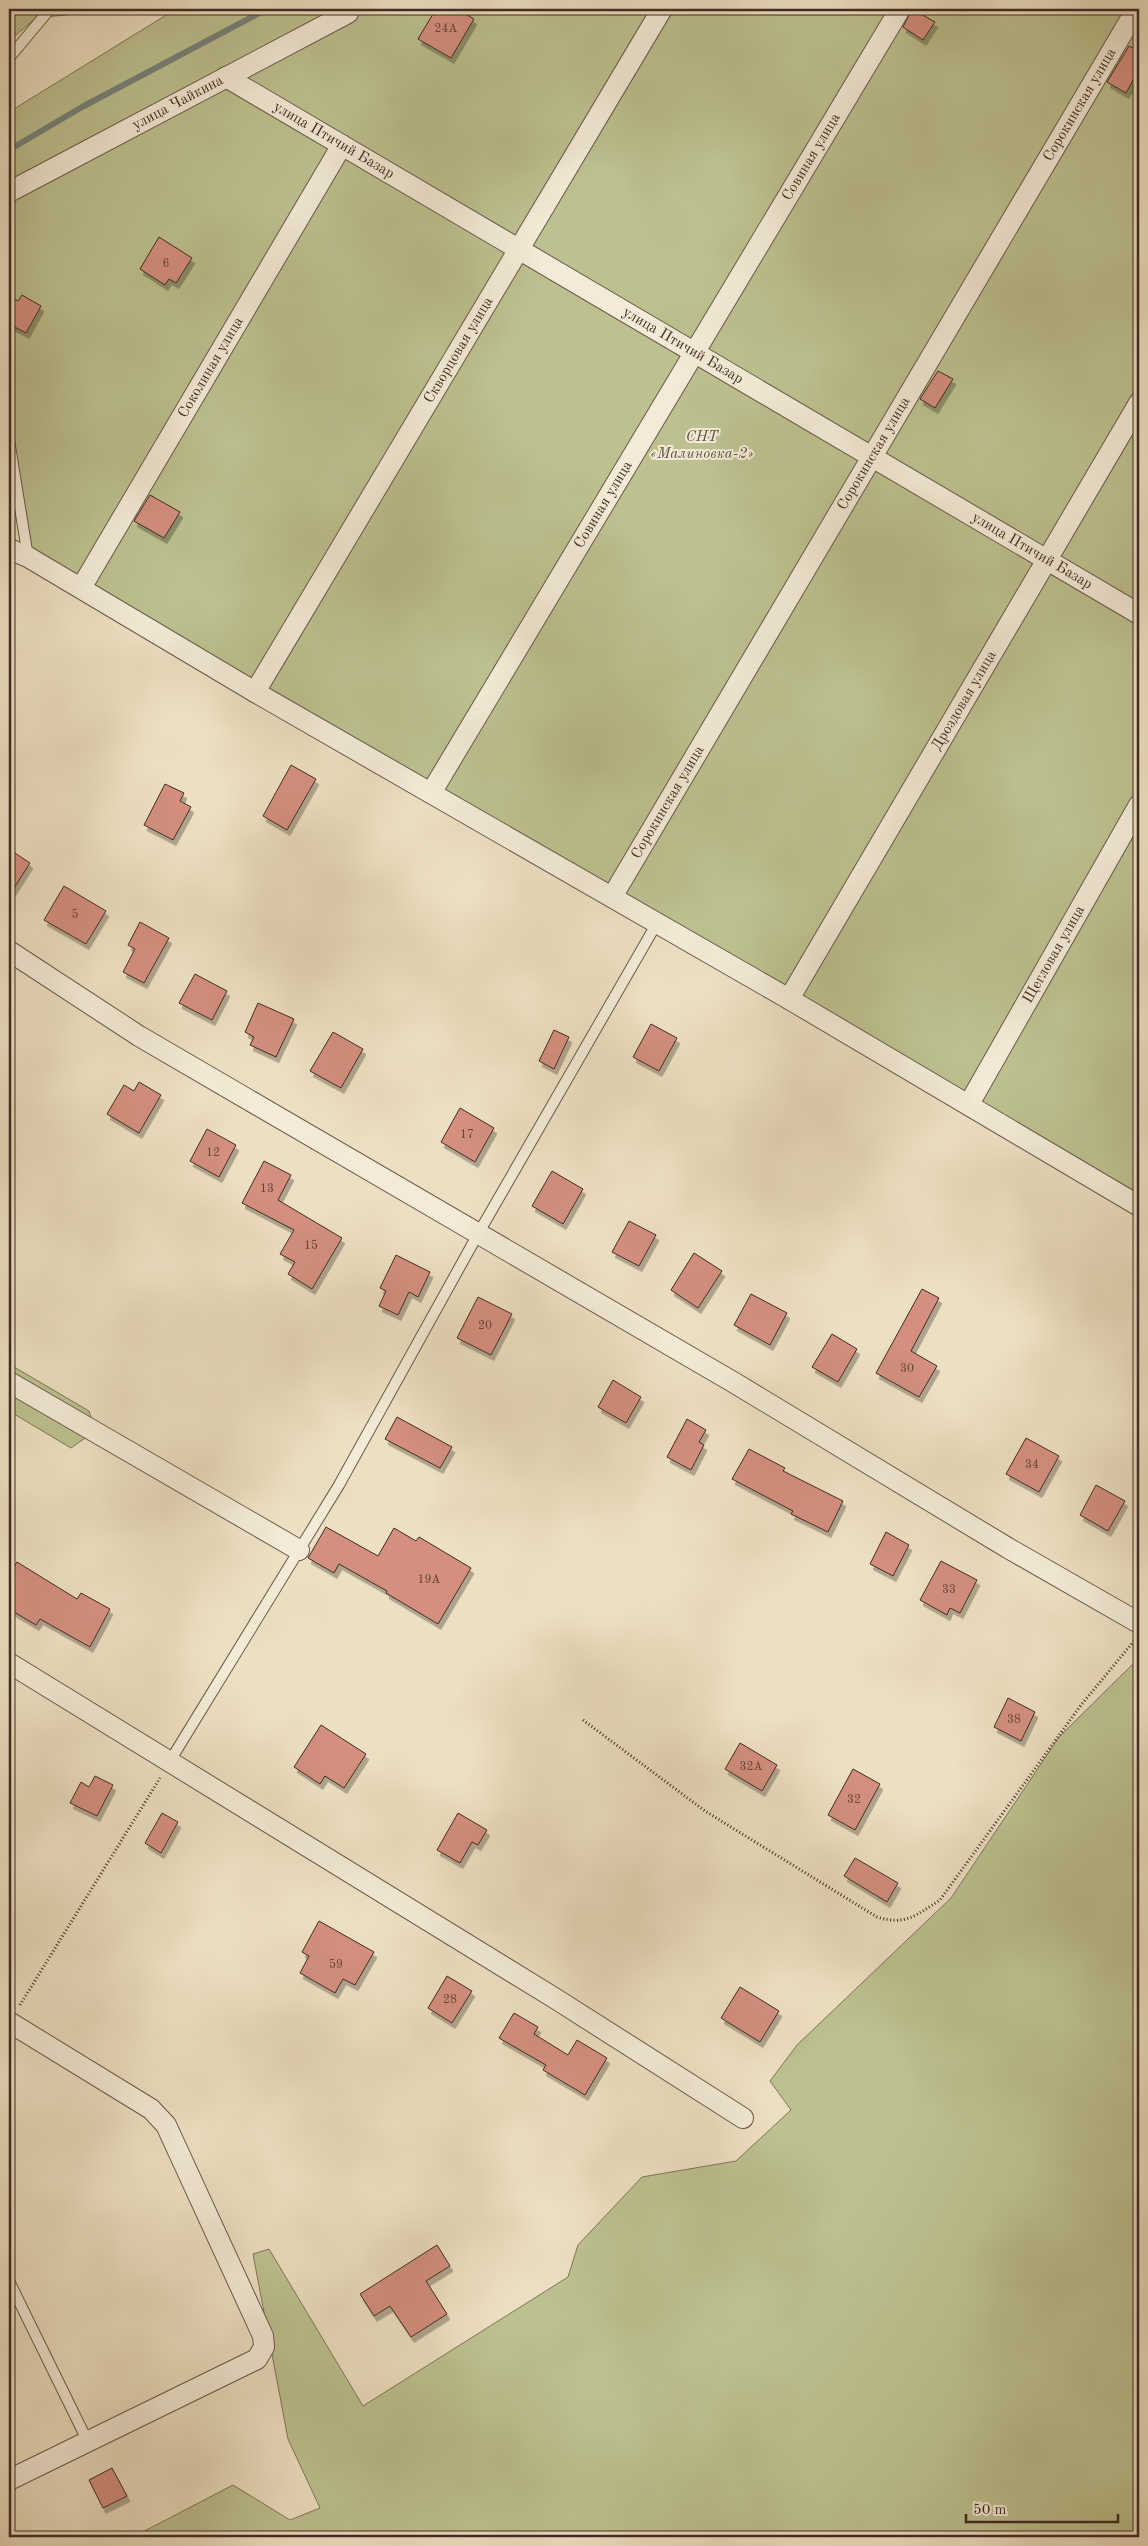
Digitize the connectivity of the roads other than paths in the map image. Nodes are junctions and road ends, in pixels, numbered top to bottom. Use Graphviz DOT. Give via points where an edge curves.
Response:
graph roads {
  1 [pos="50,9"];
  2 [pos="662,9"];
  3 [pos="900,9"];
  4 [pos="1137,10"];
  5 [pos="348,13"];
  6 [pos="9,58"];
  7 [pos="226,77"];
  8 [pos="342,145"];
  9 [pos="9,192"];
  10 [pos="519,249"];
  11 [pos="695,352"];
  12 [pos="1139,403"];
  13 [pos="9,440"];
  14 [pos="871,456"];
  15 [pos="9,549"];
  16 [pos="28,557"];
  17 [pos="1046,560"];
  18 [pos="81,588"];
  19 [pos="1139,614"];
  20 [pos="255,692"];
  21 [pos="431,793"];
  22 [pos="1139,805"];
  23 [pos="612,897"];
  24 [pos="657,923"];
  25 [pos="9,951"];
  26 [pos="790,999"];
  27 [pos="969,1104"];
  28 [pos="1139,1206"];
  29 [pos="478,1234"];
  30 [pos="9,1382"];
  31 [pos="299,1550"];
  32 [pos="1138,1630"];
  33 [pos="9,1663"];
  34 [pos="170,1761"];
  35 [pos="9,2022"];
  36 [pos="743,2118"];
  37 [pos="9,2281"];
  38 [pos="88,2442"];
  39 [pos="9,2480"];
  1 -- 6 [label="lane"];
  2 -- 10 [label="street, Скворцовая улица"];
  3 -- 11 [label="street, Совиная улица"];
  4 -- 14 [label="street, Сорокинская улица"];
  5 -- 7 [label="street, улица Чайкина"];
  7 -- 8 [label="street, улица Птичий Базар"];
  7 -- 9 [label="street, улица Чайкина"];
  8 -- 10 [label="street, улица Птичий Базар"];
  8 -- 18 [label="street, Соколиная улица"];
  10 -- 11 [label="street, улица Птичий Базар"];
  10 -- 20 [label="street, Скворцовая улица"];
  11 -- 14 [label="street, улица Птичий Базар"];
  11 -- 21 [label="street, Совиная улица"];
  12 -- 17 [label="street, Дроздовая улица"];
  13 -- 16 [label="lane"];
  14 -- 17 [label="street, улица Птичий Базар"];
  14 -- 23 [label="street, Сорокинская улица"];
  15 -- 16 [label="street"];
  16 -- 18 [label="street"];
  17 -- 19 [label="street, улица Птичий Базар"];
  17 -- 26 [label="street, Дроздовая улица"];
  18 -- 20 [label="street"];
  20 -- 21 [label="street"];
  21 -- 23 [label="street"];
  22 -- 27 [label="street, Щегловая улица"];
  23 -- 24 [label="street"];
  24 -- 26 [label="street"];
  24 -- 29 [label="lane"];
  25 -- 29 [label="street" via="139,1036"];
  26 -- 27 [label="street"];
  27 -- 28 [label="street"];
  29 -- 31 [label="lane" via="339,1485"];
  29 -- 32 [label="street" via="733,1382"];
  30 -- 31 [label="street"];
  31 -- 34 [label="lane"];
  33 -- 34 [label="street"];
  34 -- 36 [label="street"];
  35 -- 38 [label="street" via="151,2109 166,2125 263,2336 264,2346 257,2359"];
  37 -- 38 [label="lane"];
  38 -- 39 [label="street"];
}
